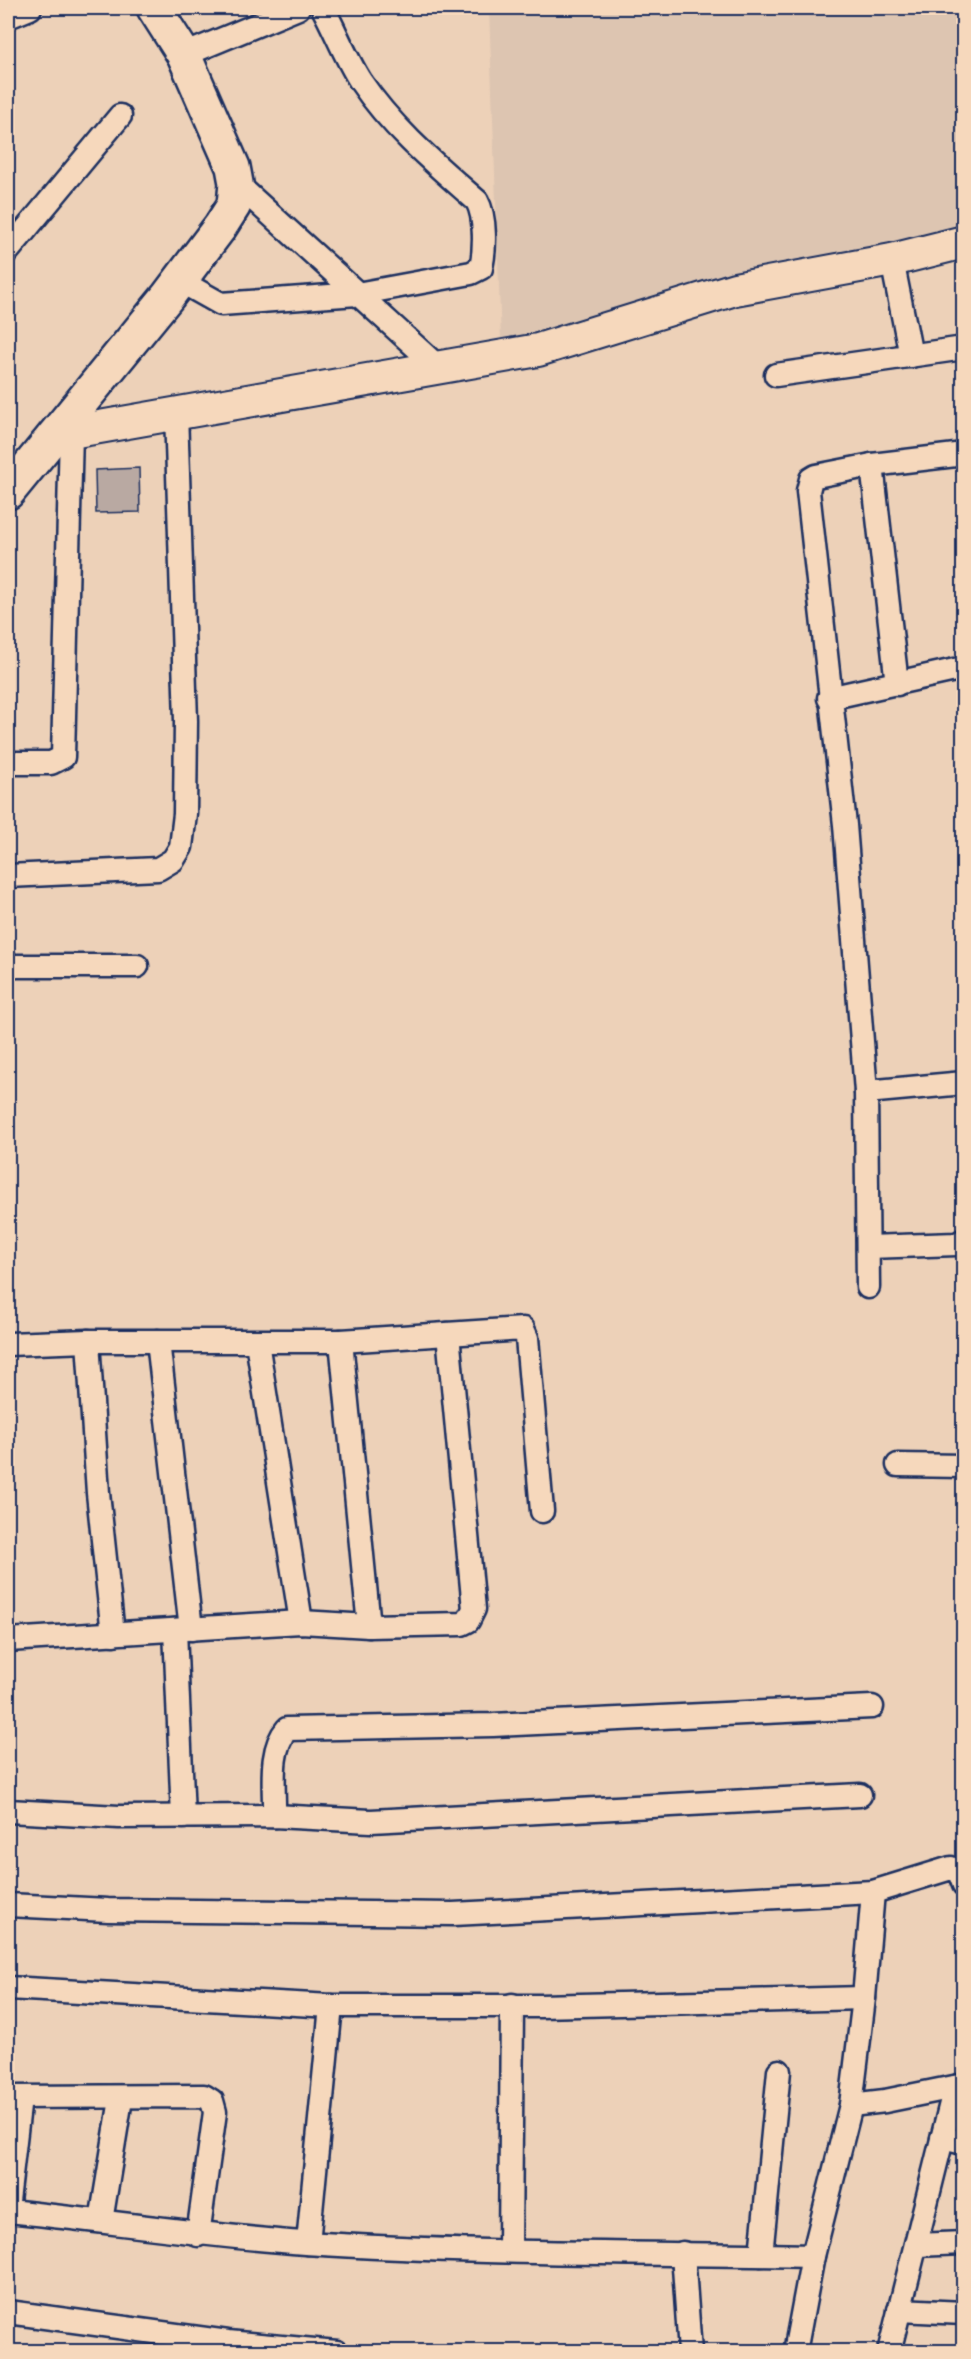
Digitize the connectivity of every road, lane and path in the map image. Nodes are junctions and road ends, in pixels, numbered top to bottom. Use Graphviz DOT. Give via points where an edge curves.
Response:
graph roads {
  1 [pos="30,8"];
  2 [pos="154,8"];
  3 [pos="298,8"];
  4 [pos="323,8"];
  5 [pos="8,16"];
  6 [pos="184,55"];
  7 [pos="120,116"];
  8 [pos="236,183"];
  9 [pos="963,242"];
  10 [pos="8,251"];
  11 [pos="892,260"];
  12 [pos="180,281"];
  13 [pos="357,294"];
  14 [pos="963,348"];
  15 [pos="911,356"];
  16 [pos="438,368"];
  17 [pos="776,375"];
  18 [pos="176,412"];
  19 [pos="62,434"];
  20 [pos="963,459"];
  21 [pos="872,465"];
  22 [pos="8,492"];
  23 [pos="963,668"];
  24 [pos="897,684"];
  25 [pos="829,698"];
  26 [pos="8,763"];
  27 [pos="8,876"];
  28 [pos="8,966"];
  29 [pos="137,966"];
  30 [pos="963,1083"];
  31 [pos="866,1092"];
  32 [pos="963,1241"];
  33 [pos="868,1247"];
  34 [pos="868,1287"];
  35 [pos="448,1334"];
  36 [pos="88,1341"];
  37 [pos="158,1341"];
  38 [pos="341,1341"];
  39 [pos="258,1342"];
  40 [pos="8,1344"];
  41 [pos="898,1465"];
  42 [pos="963,1466"];
  43 [pos="542,1511"];
  44 [pos="301,1622"];
  45 [pos="369,1626"];
  46 [pos="183,1629"];
  47 [pos="113,1634"];
  48 [pos="8,1640"];
  49 [pos="872,1707"];
  50 [pos="860,1795"];
  51 [pos="8,1810"];
  52 [pos="274,1816"];
  53 [pos="183,1817"];
  54 [pos="963,1885"];
  55 [pos="887,1888"];
  56 [pos="8,1905"];
  57 [pos="8,1988"];
  58 [pos="864,1998"];
  59 [pos="512,2005"];
  60 [pos="331,2006"];
  61 [pos="779,2071"];
  62 [pos="959,2086"];
  63 [pos="14,2098"];
  64 [pos="122,2099"];
  65 [pos="850,2104"];
  66 [pos="953,2141"];
  67 [pos="8,2201"];
  68 [pos="8,2211"];
  69 [pos="101,2221"];
  70 [pos="198,2235"];
  71 [pos="308,2243"];
  72 [pos="963,2243"];
  73 [pos="916,2245"];
  74 [pos="510,2250"];
  75 [pos="683,2253"];
  76 [pos="761,2255"];
  77 [pos="813,2256"];
  78 [pos="899,2310"];
  79 [pos="8,2312"];
  80 [pos="963,2313"];
  81 [pos="251,2347"];
  82 [pos="337,2352"];
  83 [pos="690,2352"];
  84 [pos="795,2352"];
  85 [pos="889,2352"];
  1 -- 5 [label="street"];
  2 -- 6 [label="main road"];
  3 -- 6 [label="street"];
  4 -- 13 [label="street" via="359,79 376,103 413,144 477,201 481,212 483,258 477,271"];
  6 -- 8 [label="main road"];
  7 -- 10 [label="street"];
  8 -- 12 [label="main road" via="234,205"];
  8 -- 13 [label="street"];
  9 -- 11 [label="street"];
  11 -- 15 [label="street"];
  11 -- 16 [label="street" via="750,286 538,350"];
  12 -- 13 [label="street" via="221,304"];
  12 -- 19 [label="main road"];
  13 -- 16 [label="street"];
  14 -- 15 [label="street"];
  15 -- 17 [label="street"];
  16 -- 18 [label="street"];
  18 -- 19 [label="street"];
  18 -- 27 [label="street" via="186,721 181,847 173,860 158,869"];
  19 -- 22 [label="main road"];
  19 -- 26 [label="street" via="63,757 51,763"];
  20 -- 21 [label="street"];
  21 -- 24 [label="street"];
  21 -- 25 [label="street" via="816,476 808,484"];
  23 -- 24 [label="street"];
  24 -- 25 [label="street"];
  25 -- 31 [label="street" via="845,825"];
  28 -- 29 [label="street"];
  30 -- 31 [label="street"];
  31 -- 33 [label="street"];
  32 -- 33 [label="street"];
  33 -- 34 [label="street"];
  35 -- 38 [label="street"];
  35 -- 43 [label="street" via="517,1328 526,1333"];
  35 -- 45 [label="street" via="474,1609 471,1618 462,1624"];
  36 -- 37 [label="street"];
  36 -- 40 [label="street"];
  36 -- 47 [label="street"];
  37 -- 39 [label="street"];
  37 -- 46 [label="street"];
  38 -- 39 [label="street"];
  38 -- 45 [label="street"];
  39 -- 44 [label="street"];
  41 -- 42 [label="street"];
  44 -- 45 [label="street"];
  44 -- 46 [label="street"];
  46 -- 47 [label="street"];
  46 -- 53 [label="street"];
  47 -- 48 [label="street"];
  49 -- 52 [label="street" via="493,1725 287,1729 275,1750"];
  50 -- 52 [label="street" via="371,1821"];
  51 -- 53 [label="street"];
  52 -- 53 [label="street"];
  54 -- 55 [label="street" via="959,1872 951,1868"];
  55 -- 56 [label="street" via="453,1914"];
  55 -- 58 [label="street"];
  57 -- 60 [label="street"];
  58 -- 59 [label="street"];
  58 -- 65 [label="street"];
  59 -- 60 [label="street"];
  59 -- 74 [label="street"];
  60 -- 71 [label="street"];
  61 -- 76 [label="street"];
  62 -- 65 [label="street"];
  62 -- 66 [label="street"];
  63 -- 64 [label="street"];
  63 -- 67 [label="street"];
  64 -- 69 [label="street"];
  64 -- 70 [label="street" via="204,2096 212,2101 215,2112"];
  65 -- 77 [label="street"];
  66 -- 73 [label="street"];
  68 -- 69 [label="street"];
  69 -- 70 [label="street"];
  70 -- 71 [label="street"];
  71 -- 74 [label="street"];
  72 -- 73 [label="street"];
  73 -- 78 [label="street"];
  74 -- 75 [label="street"];
  75 -- 76 [label="street"];
  75 -- 83 [label="street"];
  76 -- 77 [label="street"];
  77 -- 84 [label="street"];
  78 -- 80 [label="street"];
  78 -- 85 [label="street"];
  79 -- 81 [label="street"];
  81 -- 82 [label="street"];
}
